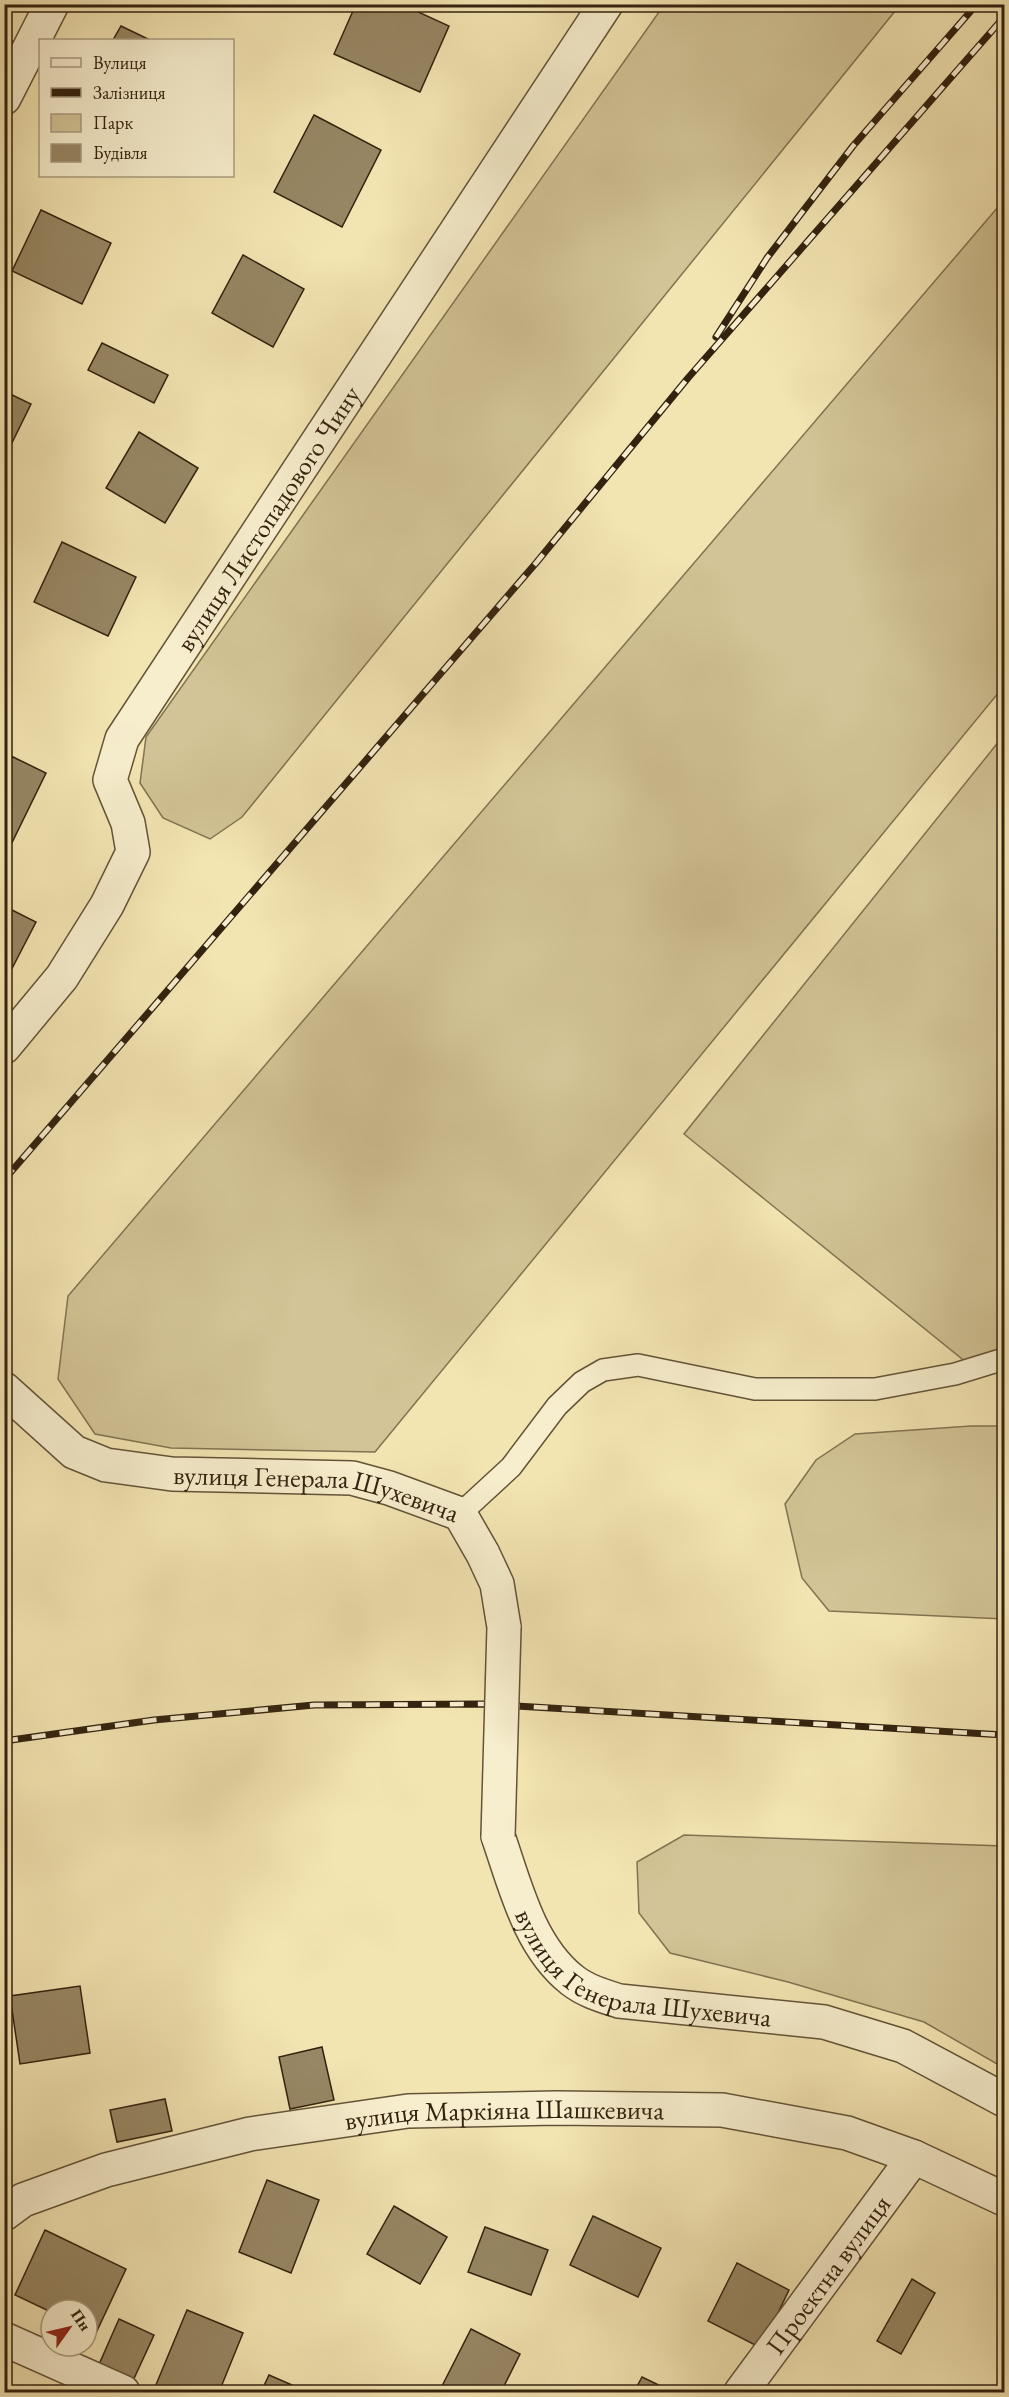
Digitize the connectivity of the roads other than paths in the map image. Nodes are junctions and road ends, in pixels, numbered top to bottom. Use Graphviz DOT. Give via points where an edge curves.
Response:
graph roads {
  1 [pos="52,4"];
  2 [pos="606,4"];
  3 [pos="4,98"];
  4 [pos="4,1047"];
  5 [pos="1005,1359"];
  6 [pos="4,1389"];
  7 [pos="459,1514"];
  8 [pos="1005,2100"];
  9 [pos="914,2157"];
  10 [pos="1005,2199"];
  11 [pos="4,2214"];
  12 [pos="4,2339"];
  13 [pos="123,2392"];
  14 [pos="741,2392"];
  1 -- 3 [label="street"];
  2 -- 4 [label="street, вулиця Листопадового Чину" via="122,739 111,780 128,823 133,852 107,905 62,977"];
  5 -- 7 [label="lane" via="955,1374 875,1389 754,1389 638,1365 603,1370 582,1382 557,1406 511,1467"];
  6 -- 7 [label="street, вулиця Генерала Шухевича" via="74,1452 106,1465 172,1474 352,1479"];
  7 -- 8 [label="street, вулиця Генерала Шухевича, bridge" via="497,1584 504,1627 498,1836 524,1911 548,1954 572,1980 619,2001 824,2022 903,2046"];
  9 -- 10 [label="street, вулиця Маркіяна Шашкевича"];
  9 -- 11 [label="street, вулиця Маркіяна Шашкевича" via="847,2133 722,2110 408,2111 250,2134 106,2170 23,2200"];
  9 -- 14 [label="street, Проектна вулиця"];
  12 -- 13 [label="street"];
}
